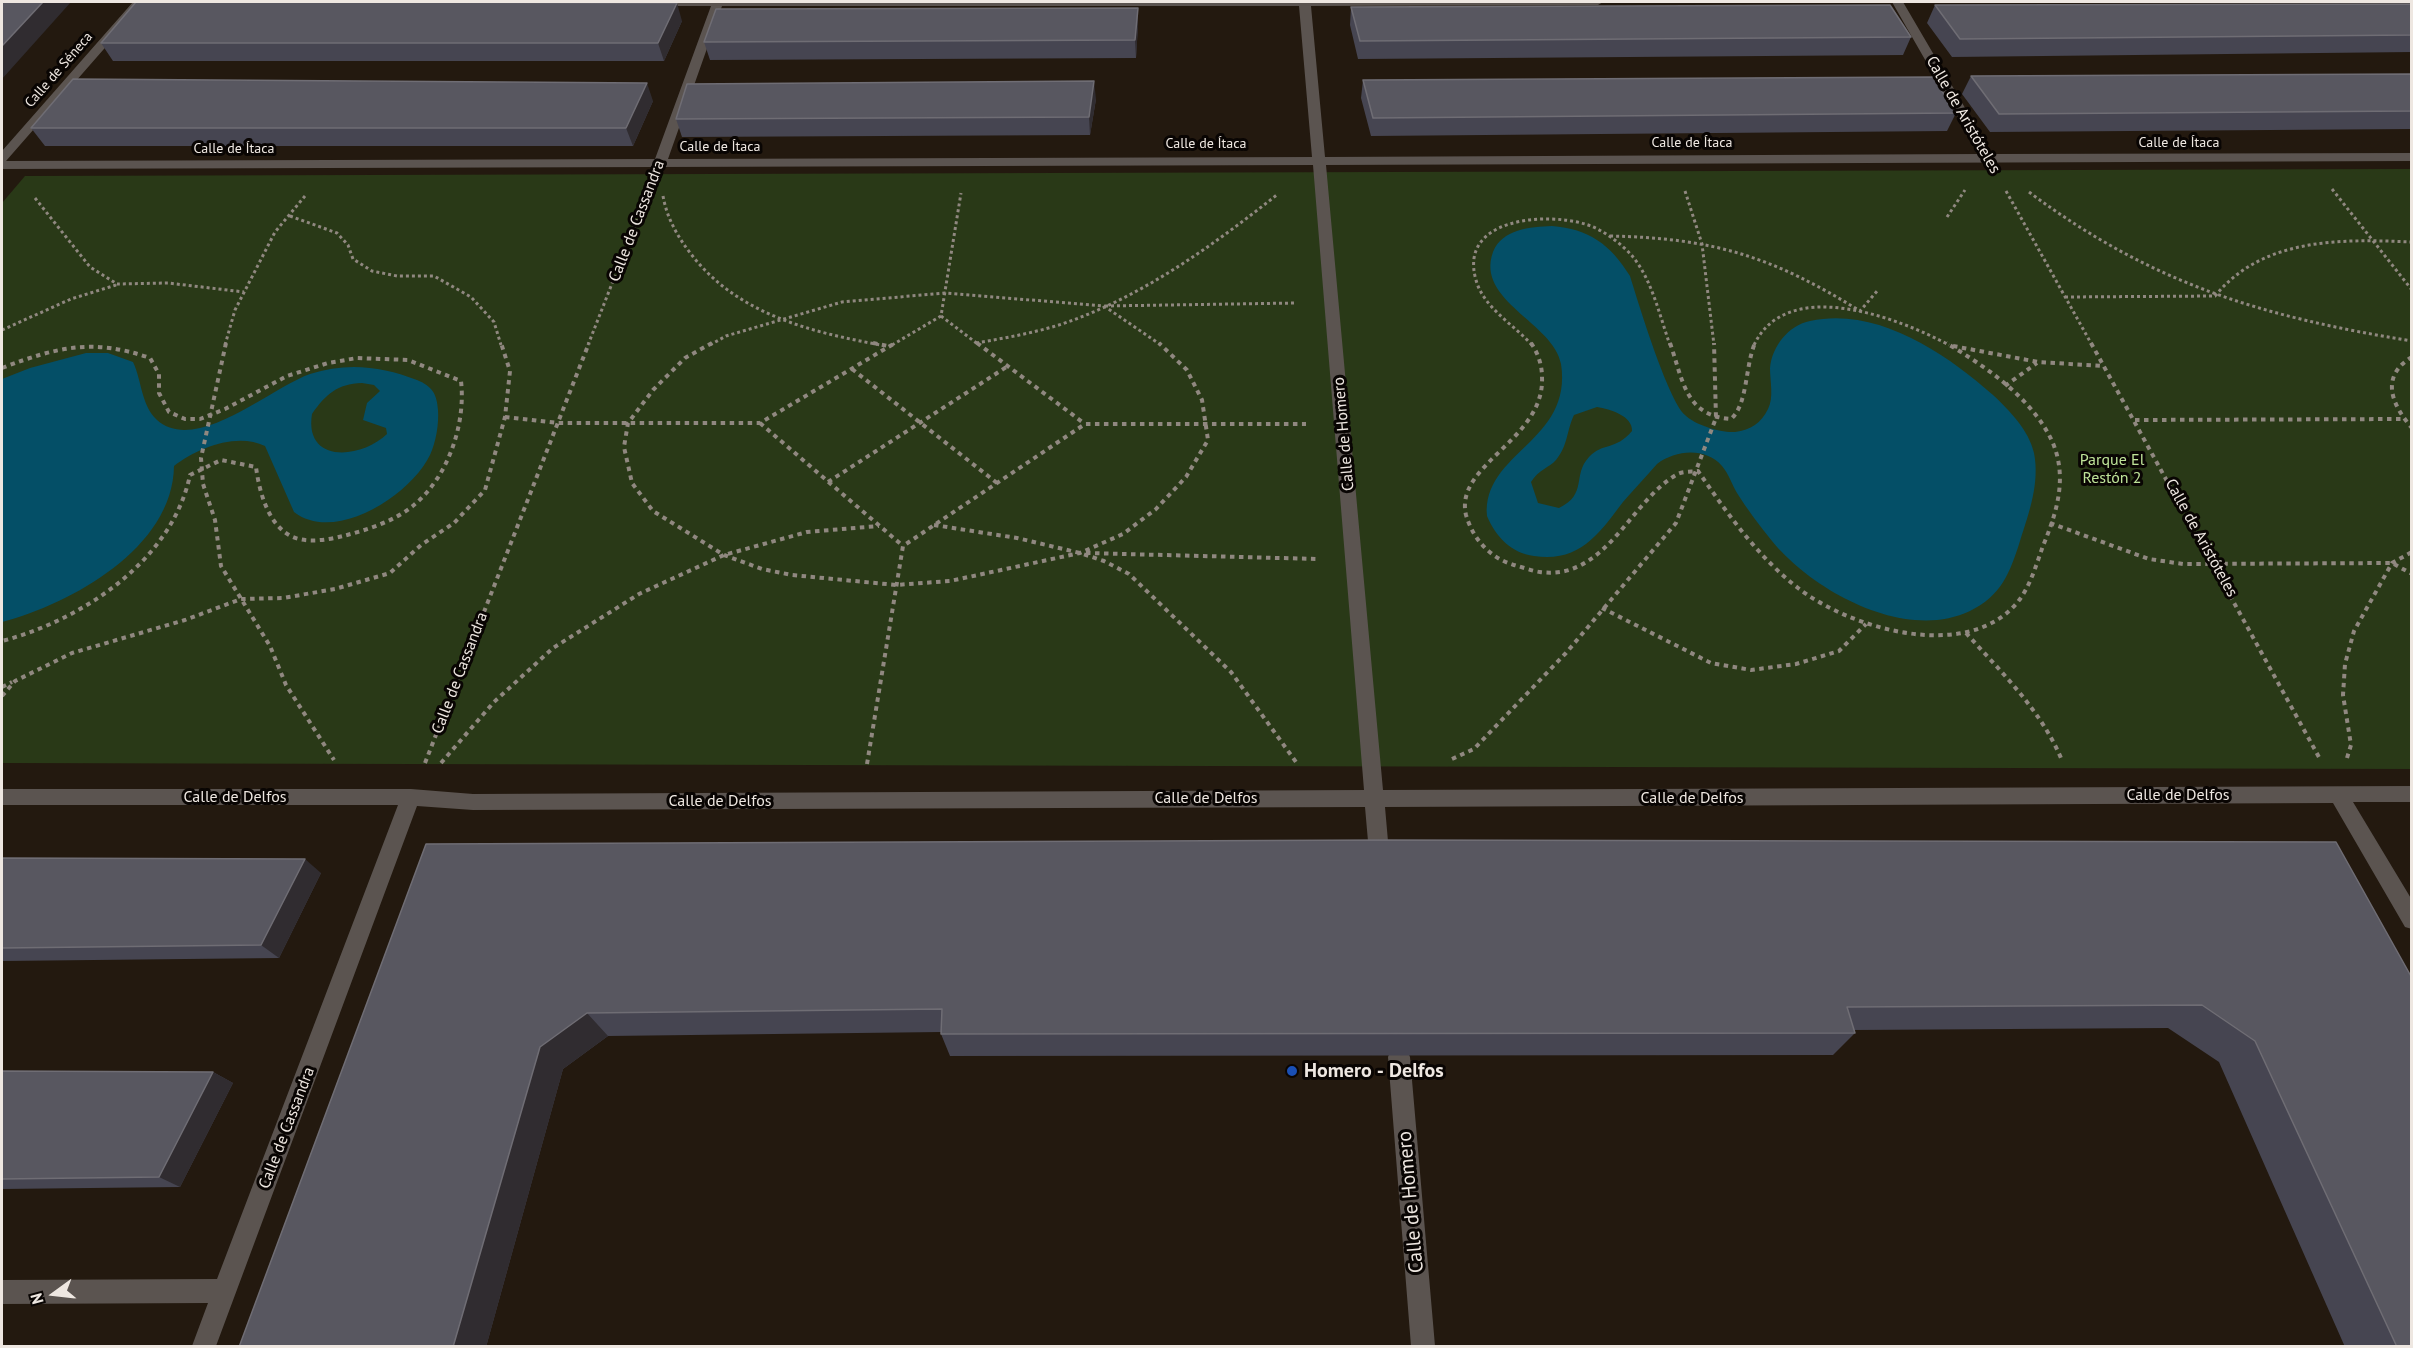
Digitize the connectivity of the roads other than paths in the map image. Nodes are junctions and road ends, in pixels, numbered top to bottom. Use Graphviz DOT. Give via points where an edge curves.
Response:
graph roads {
  1 [pos="142,2"];
  2 [pos="718,2"];
  3 [pos="1598,2"];
  4 [pos="1898,2"];
  5 [pos="635,3"];
  6 [pos="1305,3"];
  7 [pos="1987,157"];
  8 [pos="2412,157"];
  9 [pos="2,158"];
  10 [pos="1320,159"];
  11 [pos="660,162"];
  12 [pos="2,165"];
  13 [pos="2338,794"];
  14 [pos="2412,794"];
  15 [pos="2,797"];
  16 [pos="411,797"];
  17 [pos="1375,797"];
  18 [pos="1380,866"];
  19 [pos="2412,920"];
  20 [pos="1399,1057"];
  21 [pos="226,1291"];
  22 [pos="2,1292"];
  23 [pos="204,1347"];
  24 [pos="1423,1347"];
  1 -- 9 [label="street, Calle de Séneca"];
  2 -- 5 [label="street"];
  2 -- 6 [label="street"];
  2 -- 11 [label="street, Calle de Cassandra"];
  3 -- 6 [label="street"];
  4 -- 7 [label="street, Calle de Aristóteles"];
  6 -- 10 [label="street, Calle de Homero"];
  7 -- 8 [label="street, Calle de Ítaca"];
  7 -- 10 [label="street, Calle de Ítaca"];
  10 -- 11 [label="street, Calle de Ítaca"];
  10 -- 17 [label="street, Calle de Homero"];
  11 -- 12 [label="street, Calle de Ítaca"];
  13 -- 14 [label="street, Calle de Delfos"];
  13 -- 17 [label="street, Calle de Delfos"];
  13 -- 19 [label="street"];
  15 -- 16 [label="street, Calle de Delfos"];
  16 -- 17 [label="street, Calle de Delfos" via="474,802"];
  16 -- 21 [label="street, Calle de Cassandra"];
  17 -- 18 [label="street, Calle de Homero"];
  20 -- 24 [label="street, Calle de Homero"];
  21 -- 22 [label="street"];
  21 -- 23 [label="street, Calle de Cassandra"];
}
